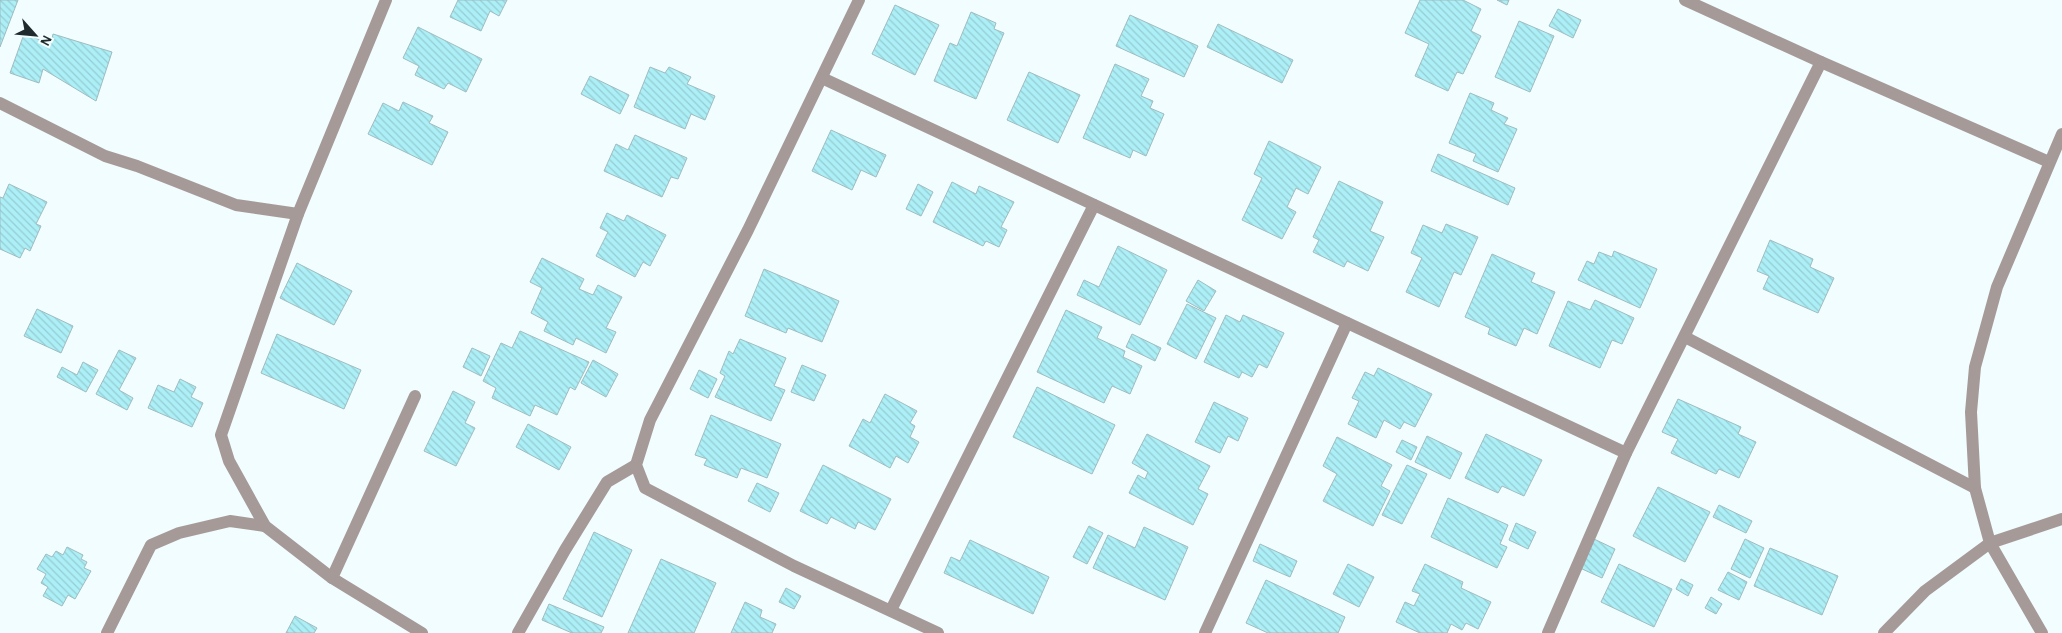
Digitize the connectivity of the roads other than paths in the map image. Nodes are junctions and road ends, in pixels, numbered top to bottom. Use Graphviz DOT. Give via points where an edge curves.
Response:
graph roads {
  1 [pos="386,0"];
  2 [pos="859,0"];
  3 [pos="1685,0"];
  4 [pos="1821,62"];
  5 [pos="822,78"];
  6 [pos="0,103"];
  7 [pos="2062,134"];
  8 [pos="2050,162"];
  9 [pos="1094,205"];
  10 [pos="298,214"];
  11 [pos="1347,323"];
  12 [pos="1685,337"];
  13 [pos="415,396"];
  14 [pos="1626,453"];
  15 [pos="636,465"];
  16 [pos="1975,488"];
  17 [pos="2062,519"];
  18 [pos="265,526"];
  19 [pos="1990,543"];
  20 [pos="332,578"];
  21 [pos="892,610"];
  22 [pos="107,633"];
  23 [pos="422,633"];
  24 [pos="518,633"];
  25 [pos="938,633"];
  26 [pos="1205,633"];
  27 [pos="1548,633"];
  28 [pos="1884,633"];
  29 [pos="2042,633"];
  1 -- 10 [label="street"];
  2 -- 5 [label="street"];
  3 -- 4 [label="street"];
  4 -- 8 [label="street"];
  4 -- 12 [label="street"];
  5 -- 9 [label="street"];
  5 -- 15 [label="street" via="650,420"];
  6 -- 10 [label="street" via="105,156 236,205"];
  7 -- 8 [label="street"];
  8 -- 16 [label="street" via="1997,287 1975,367 1971,412"];
  9 -- 11 [label="street"];
  9 -- 21 [label="street"];
  10 -- 18 [label="street" via="221,435 229,461"];
  11 -- 14 [label="street"];
  11 -- 26 [label="street"];
  12 -- 14 [label="street"];
  12 -- 16 [label="street"];
  13 -- 20 [label="street"];
  14 -- 27 [label="street"];
  15 -- 21 [label="street" via="645,488 794,566"];
  15 -- 24 [label="street" via="607,482"];
  16 -- 19 [label="street"];
  17 -- 19 [label="street"];
  18 -- 20 [label="street"];
  18 -- 22 [label="street" via="230,521 179,533 151,545"];
  19 -- 28 [label="street" via="1925,591"];
  19 -- 29 [label="street"];
  20 -- 23 [label="street"];
  21 -- 25 [label="street"];
}
